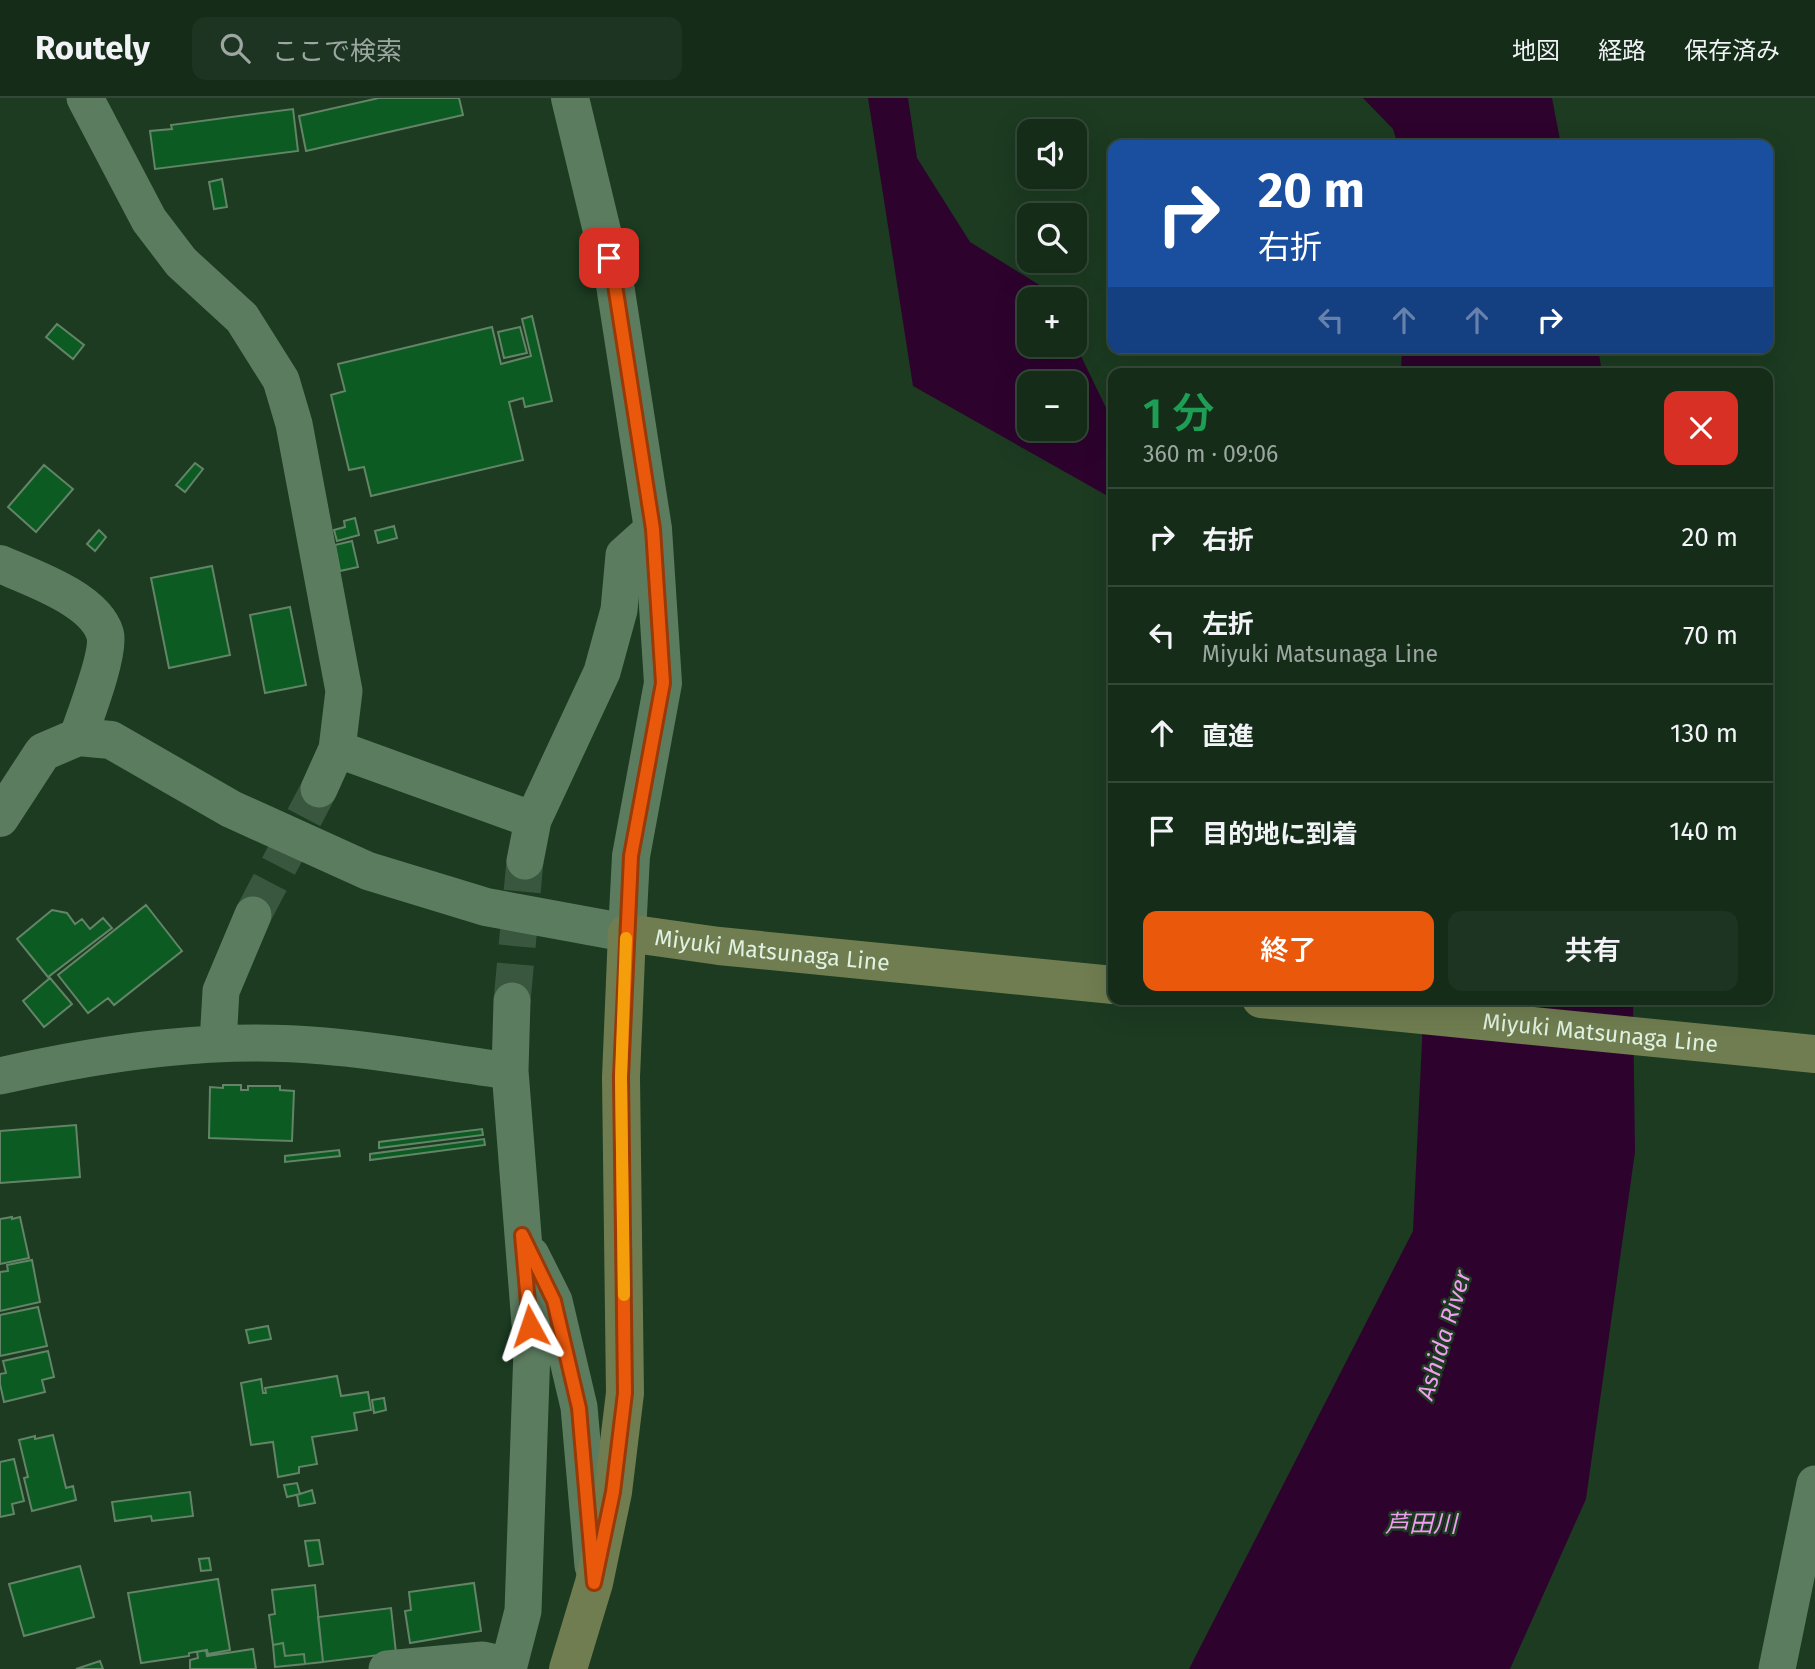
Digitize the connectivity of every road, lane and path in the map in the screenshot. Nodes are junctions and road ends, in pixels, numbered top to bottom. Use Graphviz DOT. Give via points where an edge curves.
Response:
graph roads {
  1 [pos="85,98"];
  2 [pos="570,98"];
  3 [pos="653,529"];
  4 [pos="0,564"];
  5 [pos="78,737"];
  6 [pos="337,749"];
  7 [pos="319,789"];
  8 [pos="0,818"];
  9 [pos="533,820"];
  10 [pos="525,861"];
  11 [pos="253,915"];
  12 [pos="627,933"];
  13 [pos="1108,985"];
  14 [pos="512,1002"];
  15 [pos="1321,1005"];
  16 [pos="218,1043"];
  17 [pos="1815,1054"];
  18 [pos="510,1072"];
  19 [pos="0,1076"];
  20 [pos="522,1235"];
  21 [pos="1815,1483"];
  22 [pos="594,1583"];
  23 [pos="509,1668"];
  24 [pos="387,1669"];
  25 [pos="568,1669"];
  26 [pos="1777,1669"];
  1 -- 6 [label="street" via="149,220 181,262 242,318 281,380 294,424 344,691"];
  2 -- 3 [label="street" via="615,285"];
  3 -- 9 [label="street" via="624,555 619,610 602,672"];
  3 -- 12 [label="street" via="663,683 631,856"];
  4 -- 5 [label="street" via="65,593 95,615 106,635"];
  5 -- 8 [label="street" via="43,752"];
  5 -- 12 [label="street" via="111,740 231,809 368,871 486,907"];
  6 -- 7 [label="street"];
  6 -- 9 [label="street"];
  9 -- 10 [label="street"];
  11 -- 16 [label="street" via="221,991"];
  12 -- 13 [label="main road, Miyuki Matsunaga Line"];
  12 -- 22 [label="main road, Miyuki Matsunaga Line" via="621,1077 625,1393 613,1492"];
  14 -- 18 [label="street"];
  15 -- 17 [label="main road, Miyuki Matsunaga Line"];
  16 -- 18 [label="street" via="323,1045"];
  16 -- 19 [label="street" via="141,1051"];
  18 -- 20 [label="street"];
  20 -- 22 [label="street" via="554,1301 579,1408"];
  20 -- 23 [label="street" via="531,1349 528,1493 523,1611"];
  21 -- 26 [label="street"];
  22 -- 25 [label="main road, Miyuki Matsunaga Line"];
  23 -- 24 [label="street" via="483,1660"];
}
